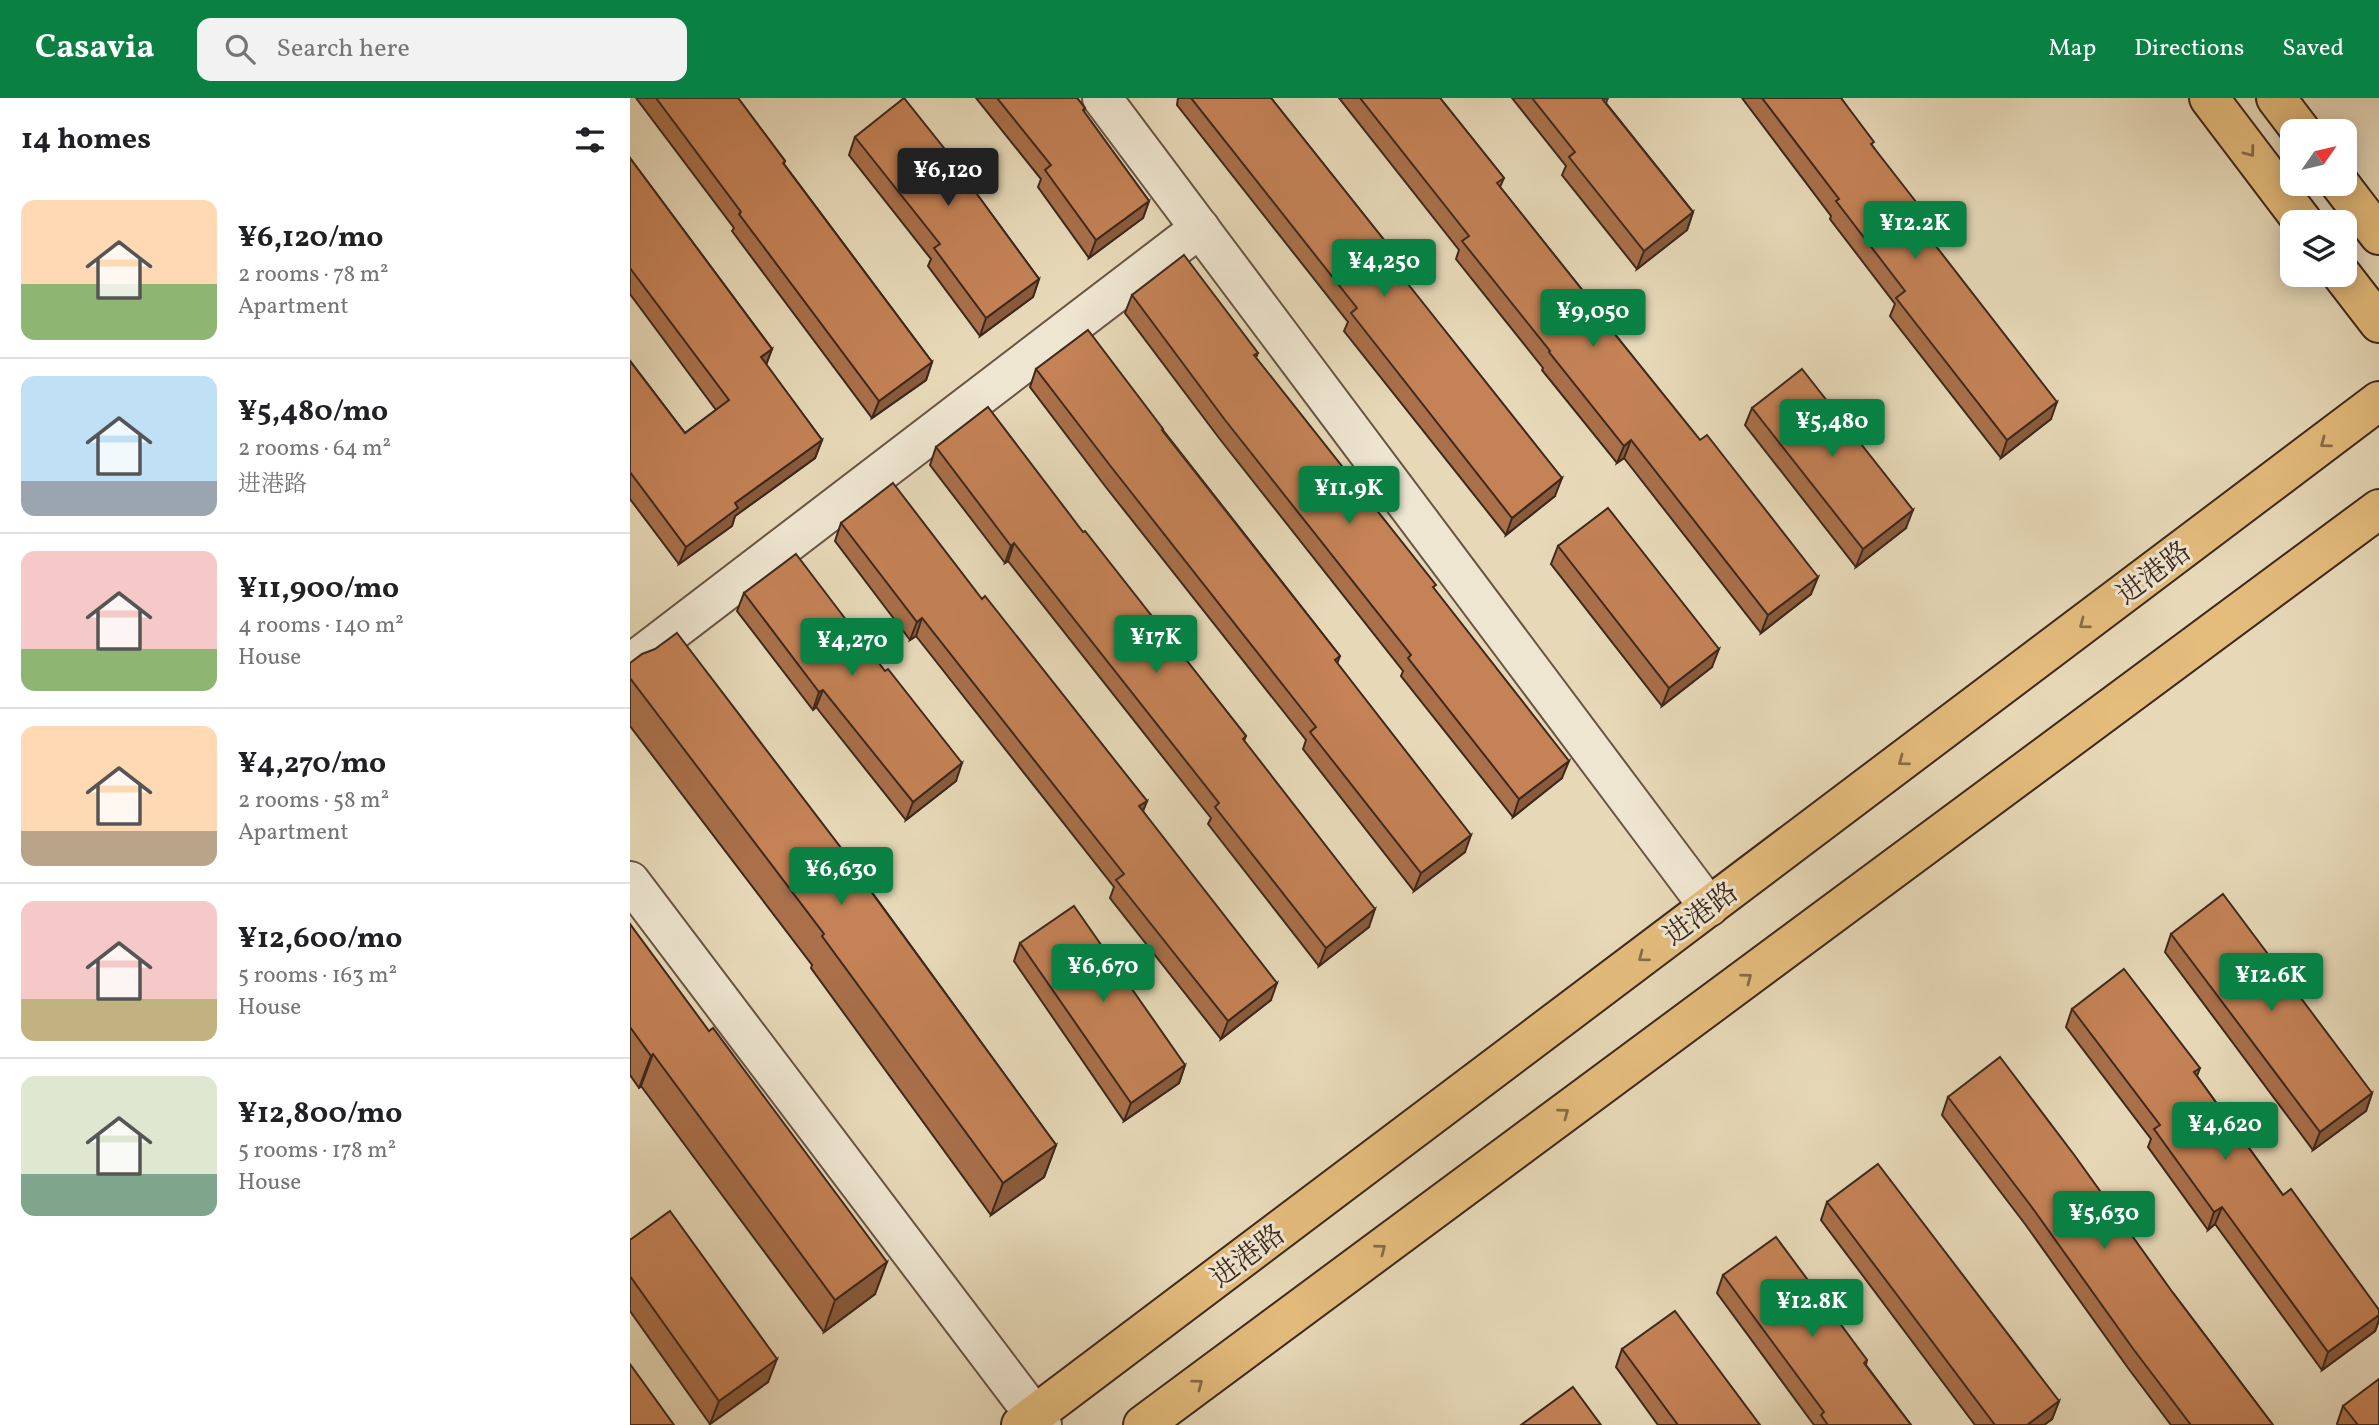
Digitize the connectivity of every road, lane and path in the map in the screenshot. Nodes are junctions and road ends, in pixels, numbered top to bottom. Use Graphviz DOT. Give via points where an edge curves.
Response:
graph roads {
  1 [pos="1102,98"];
  2 [pos="2209,98"];
  3 [pos="2276,98"];
  4 [pos="2292,119"];
  5 [pos="2349,196"];
  6 [pos="2294,210"];
  7 [pos="1200,228"];
  8 [pos="2379,235"];
  9 [pos="2351,287"];
  10 [pos="2379,323"];
  11 [pos="2379,401"];
  12 [pos="2379,509"];
  13 [pos="630,664"];
  14 [pos="630,881"];
  15 [pos="1709,906"];
  16 [pos="1032,1422"];
  17 [pos="1143,1425"];
  1 -- 7 [label="street"];
  2 -- 6 [label="main road, one-way"];
  3 -- 4 [label="main road"];
  5 -- 8 [label="main road"];
  7 -- 13 [label="street"];
  7 -- 15 [label="street"];
  9 -- 10 [label="main road"];
  11 -- 15 [label="main road, 进港路, one-way"];
  17 -- 12 [label="main road, one-way"];
  14 -- 16 [label="street"];
  15 -- 16 [label="main road, 进港路, one-way"];
}
